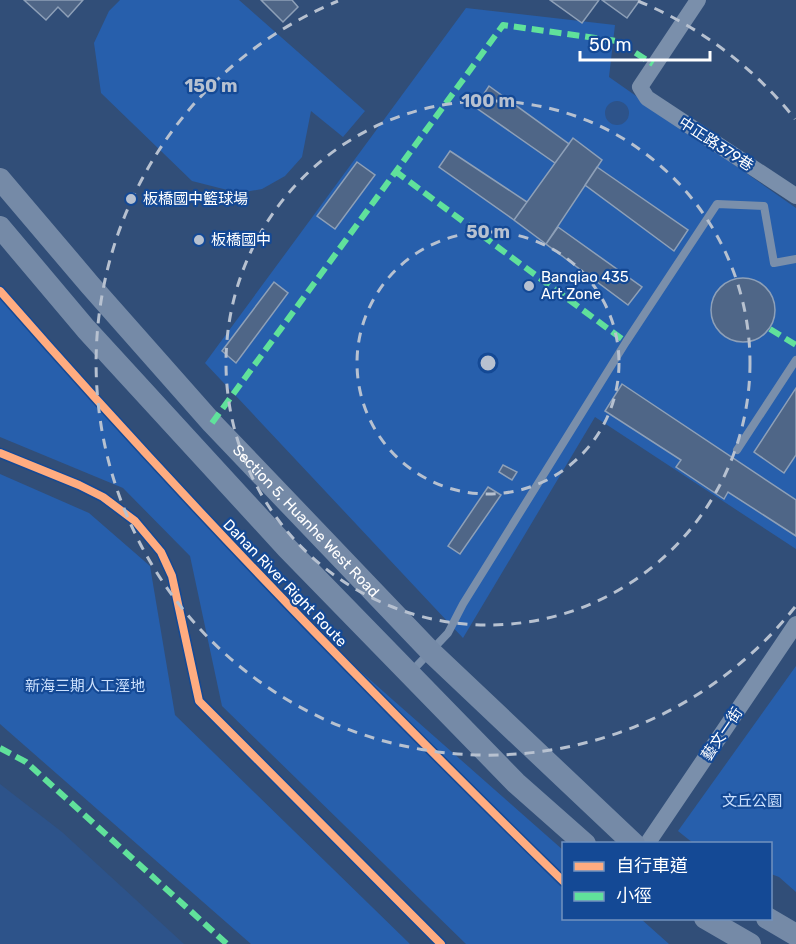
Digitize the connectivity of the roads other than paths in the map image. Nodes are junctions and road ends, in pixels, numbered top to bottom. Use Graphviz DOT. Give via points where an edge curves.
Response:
graph roads {
  1 [pos="698,0"];
  2 [pos="0,178"];
  3 [pos="796,196"];
  4 [pos="0,227"];
  5 [pos="796,259"];
  6 [pos="796,360"];
  7 [pos="736,450"];
  8 [pos="796,624"];
  9 [pos="432,653"];
  10 [pos="411,672"];
  11 [pos="584,842"];
  12 [pos="633,842"];
  13 [pos="648,842"];
  14 [pos="708,920"];
  15 [pos="770,920"];
  16 [pos="796,935"];
  17 [pos="750,944"];
  1 -- 3 [label="street, 中正路379巷" via="640,87 647,98"];
  2 -- 9 [label="street, Section 5, Huanhe West Road" via="212,423"];
  4 -- 10 [label="street, Section 5, Huanhe West Road" via="184,438"];
  5 -- 9 [label="lane" via="774,263 764,206 717,204"];
  6 -- 7 [label="lane"];
  8 -- 13 [label="street, 藝文一街"];
  9 -- 10 [label="lane"];
  9 -- 12 [label="street, Section 5, Huanhe West Road"];
  10 -- 11 [label="street, Section 5, Huanhe West Road" via="516,783"];
  14 -- 17 [label="street"];
  15 -- 16 [label="street"];
}
